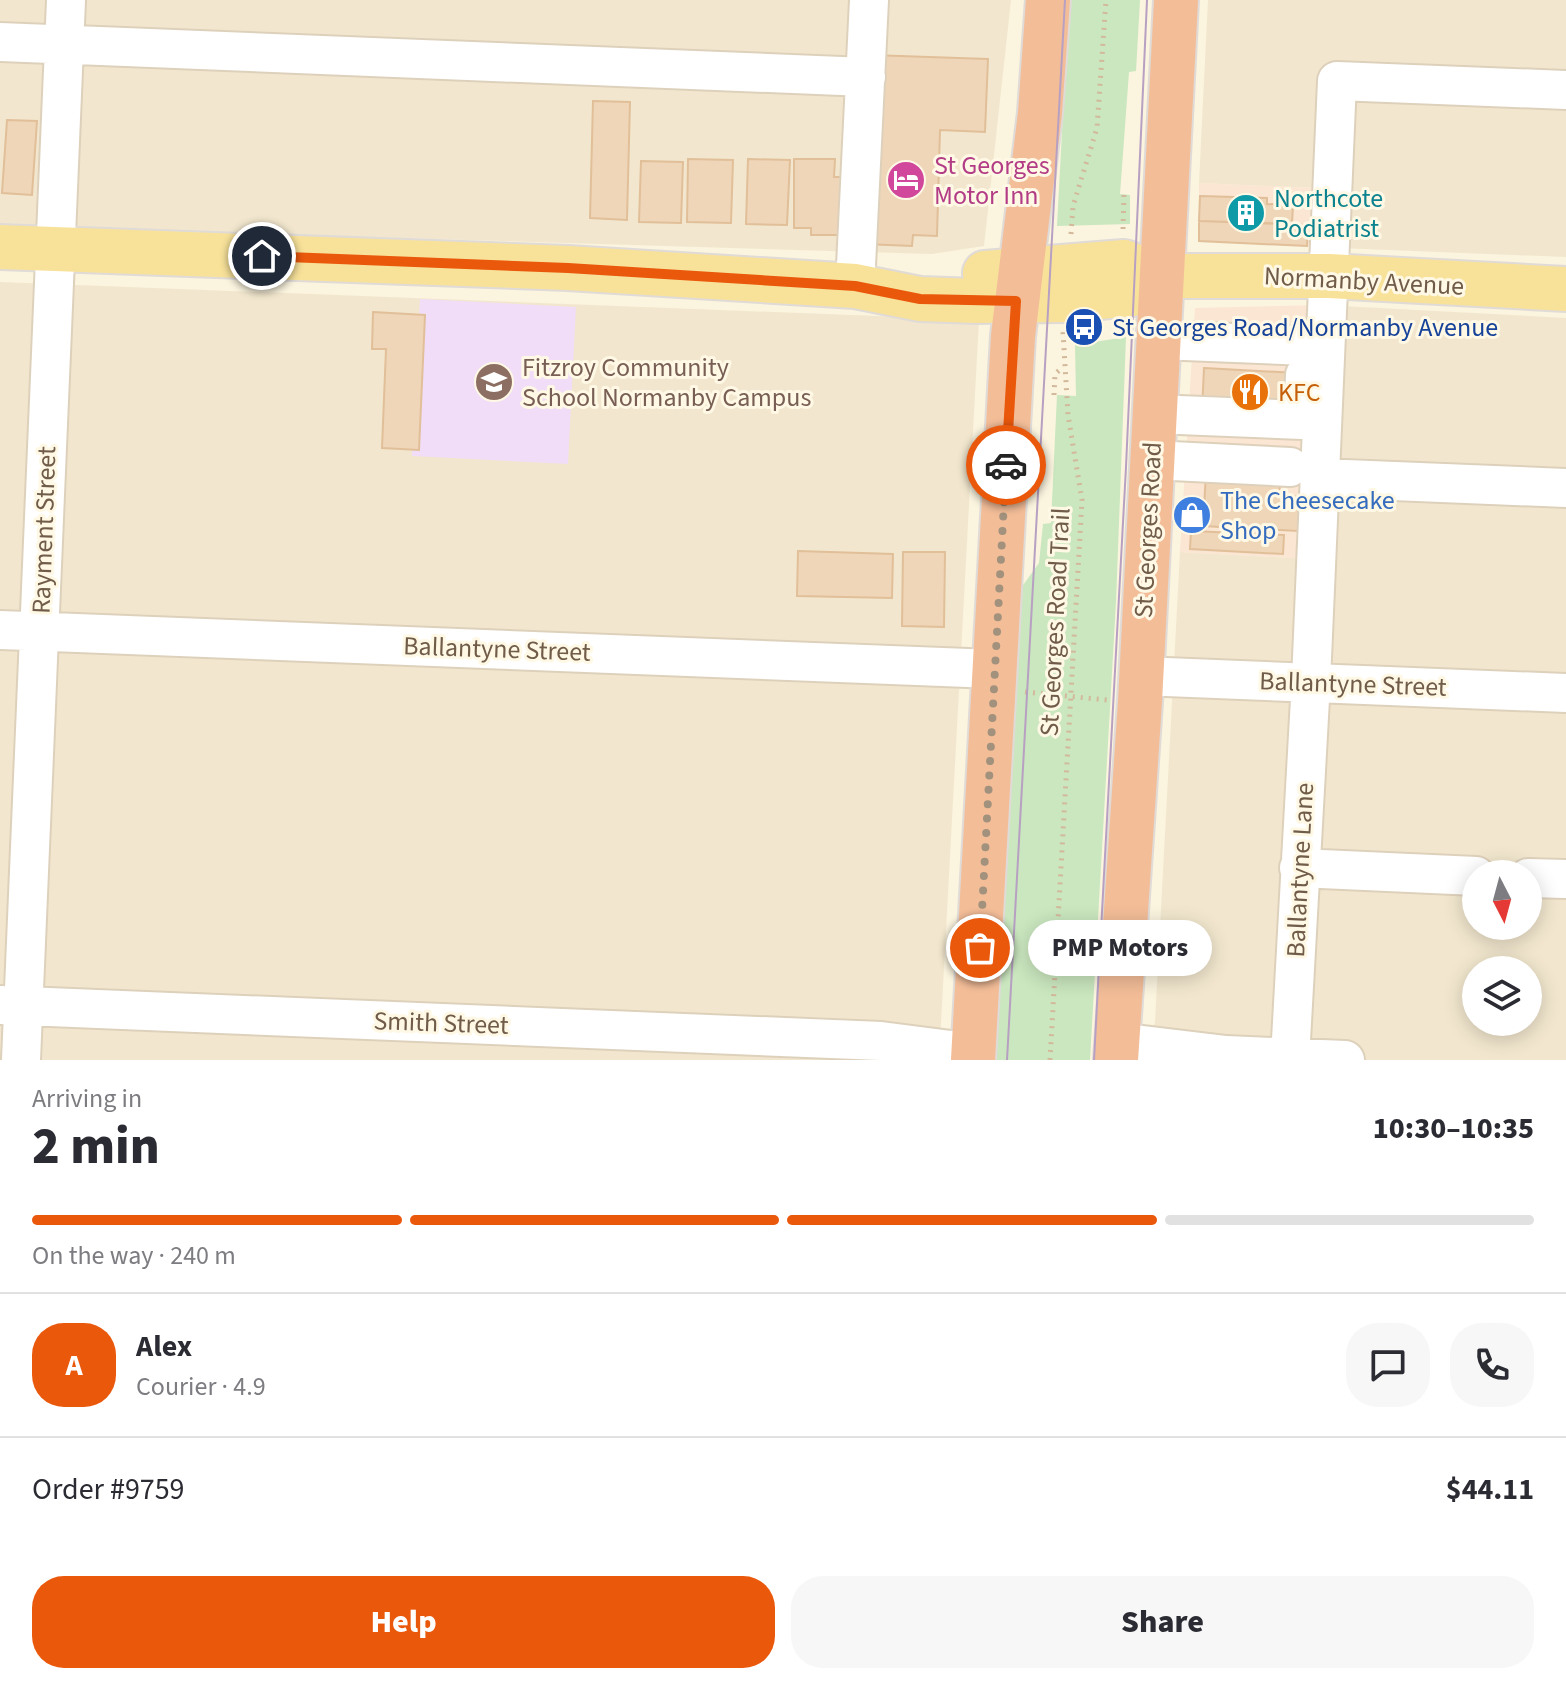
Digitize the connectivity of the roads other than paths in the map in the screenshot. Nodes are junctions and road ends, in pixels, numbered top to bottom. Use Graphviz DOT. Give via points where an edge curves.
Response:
graph roads {
  1 [pos="66,0"];
  2 [pos="869,0"];
  3 [pos="1048,0"];
  4 [pos="1176,0"];
  5 [pos="0,42"];
  6 [pos="64,44"];
  7 [pos="866,77"];
  8 [pos="1566,90"];
  9 [pos="0,247"];
  10 [pos="56,249"];
  11 [pos="1161,276"];
  12 [pos="1319,276"];
  13 [pos="1018,285"];
  14 [pos="855,286"];
  15 [pos="1566,289"];
  16 [pos="1159,340"];
  17 [pos="1307,346"];
  18 [pos="1154,414"];
  19 [pos="1152,460"];
  20 [pos="1305,472"];
  21 [pos="1566,488"];
  22 [pos="0,630"];
  23 [pos="39,631"];
  24 [pos="994,681"];
  25 [pos="1311,681"];
  26 [pos="1140,689"];
  27 [pos="1566,693"];
  28 [pos="1299,868"];
  29 [pos="1462,875"];
  30 [pos="1542,878"];
  31 [pos="1566,879"];
  32 [pos="11,1006"];
  33 [pos="974,1049"];
  34 [pos="1117,1054"];
  35 [pos="1290,1058"];
  36 [pos="21,1060"];
  37 [pos="1345,1060"];
  1 -- 6 [label="street, Rayment Street"];
  2 -- 7 [label="street"];
  3 -- 13 [label="highway"];
  4 -- 11 [label="highway, St Georges Road"];
  5 -- 6 [label="street"];
  6 -- 7 [label="street"];
  6 -- 10 [label="street, Rayment Street"];
  7 -- 14 [label="street"];
  8 -- 12 [label="street" via="1337,81"];
  9 -- 10 [label="main road, Normanby Avenue"];
  10 -- 14 [label="main road, Normanby Avenue" via="568,268"];
  10 -- 23 [label="street, Rayment Street"];
  11 -- 12 [label="main road, Normanby Avenue"];
  11 -- 13 [label="main road, Normanby Avenue" via="1124,262 1066,282"];
  11 -- 16 [label="highway, St Georges Road"];
  12 -- 15 [label="main road, Normanby Avenue"];
  12 -- 17 [label="street"];
  12 -- 20 [label="street, Ballantyne Lane"];
  13 -- 14 [label="main road, Normanby Avenue" via="914,276"];
  13 -- 24 [label="highway"];
  16 -- 17 [label="street"];
  16 -- 18 [label="highway, St Georges Road"];
  17 -- 18 [label="street" via="1303,420"];
  18 -- 19 [label="highway, St Georges Road"];
  19 -- 20 [label="street"];
  19 -- 26 [label="highway, St Georges Road"];
  20 -- 21 [label="street"];
  20 -- 25 [label="street, Ballantyne Lane"];
  22 -- 23 [label="street, Ballantyne Street"];
  23 -- 24 [label="street, Ballantyne Street"];
  23 -- 32 [label="street, Rayment Street"];
  24 -- 33 [label="highway"];
  25 -- 26 [label="street, Ballantyne Street"];
  25 -- 27 [label="street, Ballantyne Street"];
  25 -- 28 [label="street, Ballantyne Lane"];
  26 -- 34 [label="highway, St Georges Road"];
  28 -- 29 [label="street"];
  28 -- 35 [label="street, Ballantyne Lane"];
  30 -- 31 [label="street"];
  32 -- 33 [label="street, Smith Street"];
  32 -- 36 [label="street, Rayment Street"];
  34 -- 35 [label="street"];
  35 -- 37 [label="street"];
}
